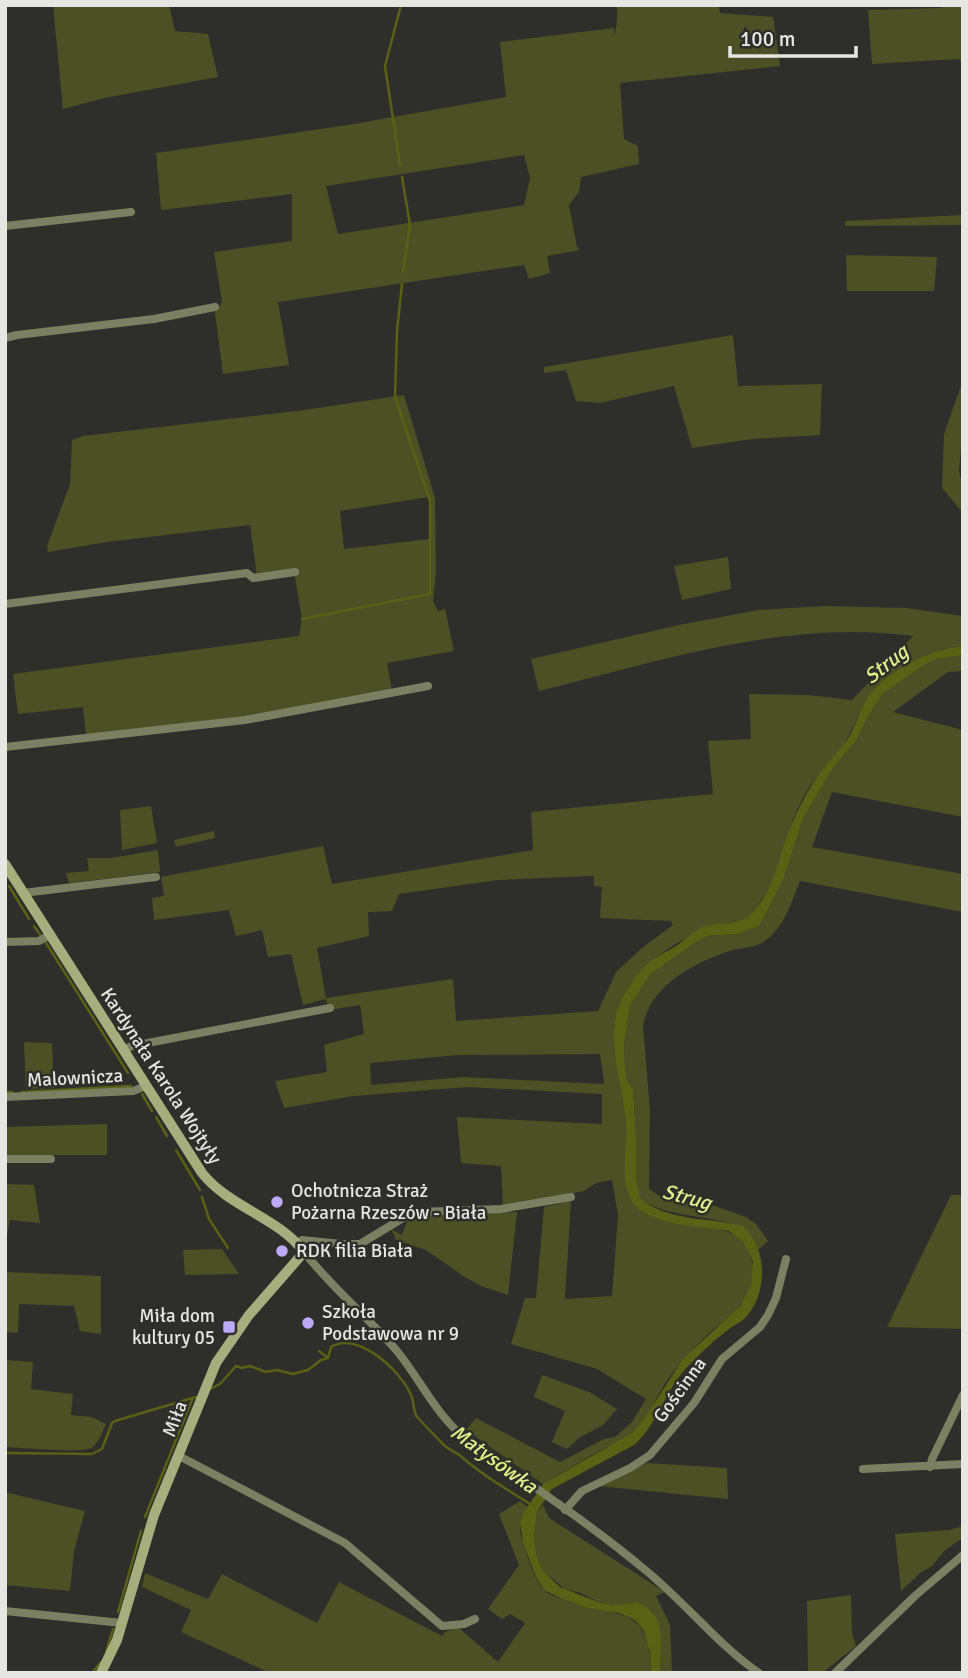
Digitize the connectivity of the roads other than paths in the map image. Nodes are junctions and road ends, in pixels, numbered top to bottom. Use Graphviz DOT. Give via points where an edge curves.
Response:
graph roads {
  1 [pos="131,212"];
  2 [pos="5,226"];
  3 [pos="215,307"];
  4 [pos="5,338"];
  5 [pos="295,572"];
  6 [pos="5,604"];
  7 [pos="428,686"];
  8 [pos="5,747"];
  9 [pos="5,864"];
  10 [pos="156,877"];
  11 [pos="23,893"];
  12 [pos="50,935"];
  13 [pos="5,942"];
  14 [pos="330,1008"];
  15 [pos="123,1050"];
  16 [pos="146,1086"];
  17 [pos="5,1097"];
  18 [pos="5,1158"];
  19 [pos="51,1159"];
  20 [pos="572,1197"];
  21 [pos="301,1248"];
  22 [pos="786,1259"];
  23 [pos="963,1395"];
  24 [pos="179,1456"];
  25 [pos="963,1464"];
  26 [pos="930,1467"];
  27 [pos="863,1469"];
  28 [pos="562,1507"];
  29 [pos="963,1555"];
  30 [pos="5,1611"];
  31 [pos="475,1619"];
  32 [pos="122,1623"];
  33 [pos="101,1673"];
  34 [pos="759,1673"];
  35 [pos="835,1673"];
  1 -- 2 [label="street"];
  3 -- 4 [label="street"];
  5 -- 6 [label="street" via="253,578 247,573"];
  7 -- 8 [label="street" via="245,720"];
  9 -- 11 [label="street, Kardynała Karola Wojtyły"];
  10 -- 11 [label="street"];
  11 -- 12 [label="street, Kardynała Karola Wojtyły"];
  12 -- 13 [label="street" via="39,942"];
  12 -- 15 [label="street, Kardynała Karola Wojtyły"];
  14 -- 15 [label="street"];
  15 -- 16 [label="street, Kardynała Karola Wojtyły"];
  16 -- 17 [label="street, Malownicza" via="133,1091"];
  16 -- 21 [label="street, Kardynała Karola Wojtyły" via="208,1182"];
  18 -- 19 [label="street"];
  20 -- 21 [label="street" via="500,1209 420,1212 403,1217 360,1244 310,1239 302,1240"];
  21 -- 24 [label="street, Miła" via="221,1355"];
  21 -- 28 [label="street, Kardynała Karola Wojtyły" via="398,1353 459,1433"];
  22 -- 28 [label="street, Gościnna" via="768,1315 722,1359 686,1414 642,1462 582,1491"];
  23 -- 26 [label="street"];
  24 -- 31 [label="street" via="345,1543 442,1626"];
  24 -- 32 [label="street, Miła" via="149,1527"];
  25 -- 26 [label="street"];
  26 -- 27 [label="street"];
  28 -- 34 [label="street" via="645,1569"];
  29 -- 35 [label="street"];
  30 -- 32 [label="street"];
  32 -- 33 [label="street, Miła"];
}
